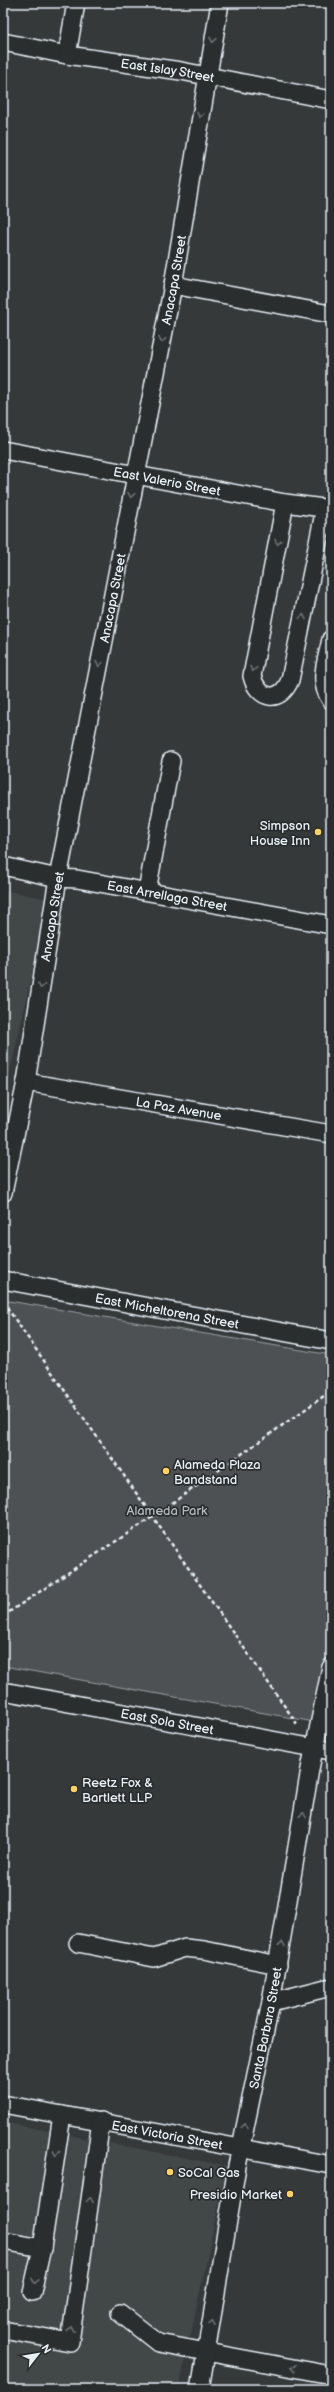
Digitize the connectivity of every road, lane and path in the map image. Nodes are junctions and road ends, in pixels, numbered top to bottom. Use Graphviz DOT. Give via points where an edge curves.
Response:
graph roads {
  1 [pos="76,3"];
  2 [pos="220,3"];
  3 [pos="3,42"];
  4 [pos="67,55"];
  5 [pos="207,77"];
  6 [pos="331,100"];
  7 [pos="173,285"];
  8 [pos="330,314"];
  9 [pos="3,450"];
  10 [pos="134,475"];
  11 [pos="285,503"];
  12 [pos="328,509"];
  13 [pos="331,639"];
  14 [pos="331,700"];
  15 [pos="171,761"];
  16 [pos="3,866"];
  17 [pos="58,878"];
  18 [pos="147,892"];
  19 [pos="331,925"];
  20 [pos="26,1082"];
  21 [pos="331,1134"];
  22 [pos="3,1193"];
  23 [pos="3,1280"];
  24 [pos="3,1302"];
  25 [pos="331,1341"];
  26 [pos="331,1390"];
  27 [pos="152,1518"];
  28 [pos="3,1616"];
  29 [pos="331,1667"];
  30 [pos="3,1691"];
  31 [pos="297,1724"];
  32 [pos="323,1749"];
  33 [pos="78,1943"];
  34 [pos="278,1965"];
  35 [pos="331,1988"];
  36 [pos="271,2002"];
  37 [pos="3,2104"];
  38 [pos="62,2114"];
  39 [pos="101,2121"];
  40 [pos="241,2148"];
  41 [pos="331,2165"];
  42 [pos="3,2241"];
  43 [pos="42,2248"];
  44 [pos="32,2292"];
  45 [pos="120,2313"];
  46 [pos="3,2330"];
  47 [pos="208,2352"];
  48 [pos="331,2375"];
  49 [pos="200,2389"];
  1 -- 4 [label="street"];
  2 -- 5 [label="street, Anacapa Street, one-way"];
  3 -- 4 [label="street, East Islay Street"];
  4 -- 5 [label="street, East Islay Street"];
  5 -- 6 [label="street, East Islay Street"];
  5 -- 7 [label="street, Anacapa Street, one-way"];
  7 -- 8 [label="street"];
  7 -- 10 [label="street, Anacapa Street, one-way"];
  9 -- 10 [label="street, East Valerio Street"];
  10 -- 11 [label="street, East Valerio Street"];
  10 -- 17 [label="street, Anacapa Street, one-way"];
  11 -- 12 [label="street, East Valerio Street"];
  11 -- 12 [label="street, one-way" via="252,676 254,685 261,693 271,697 283,692 290,680"];
  13 -- 14 [label="street" via="323,680 324,691"];
  15 -- 18 [label="street"];
  16 -- 17 [label="street, East Arrellaga Street"];
  17 -- 18 [label="street, East Arrellaga Street"];
  17 -- 20 [label="street, Anacapa Street, one-way"];
  18 -- 19 [label="street, East Arrellaga Street"];
  20 -- 21 [label="street, La Paz Avenue"];
  20 -- 22 [label="street, Anacapa Street"];
  23 -- 25 [label="street, East Micheltorena Street"];
  24 -- 27 [label="path"];
  26 -- 27 [label="path"];
  27 -- 28 [label="path"];
  27 -- 31 [label="path"];
  29 -- 32 [label="street, Santa Barbara Street"];
  30 -- 32 [label="street, East Sola Street"];
  34 -- 32 [label="street, Santa Barbara Street, one-way"];
  33 -- 34 [label="street" via="154,1958 176,1949 198,1949"];
  34 -- 36 [label="street, Santa Barbara Street"];
  35 -- 36 [label="street"];
  40 -- 36 [label="street, Santa Barbara Street, one-way"];
  37 -- 38 [label="street, East Victoria Street"];
  38 -- 39 [label="street, East Victoria Street"];
  38 -- 43 [label="street, one-way"];
  39 -- 40 [label="street, East Victoria Street"];
  46 -- 39 [label="street, one-way" via="70,2342"];
  40 -- 41 [label="street, East Victoria Street"];
  47 -- 40 [label="street, Santa Barbara Street, one-way"];
  42 -- 43 [label="street"];
  43 -- 44 [label="street, one-way"];
  45 -- 47 [label="street" via="158,2343"];
  48 -- 47 [label="street, one-way"];
  47 -- 49 [label="street, Santa Barbara Street"];
}
